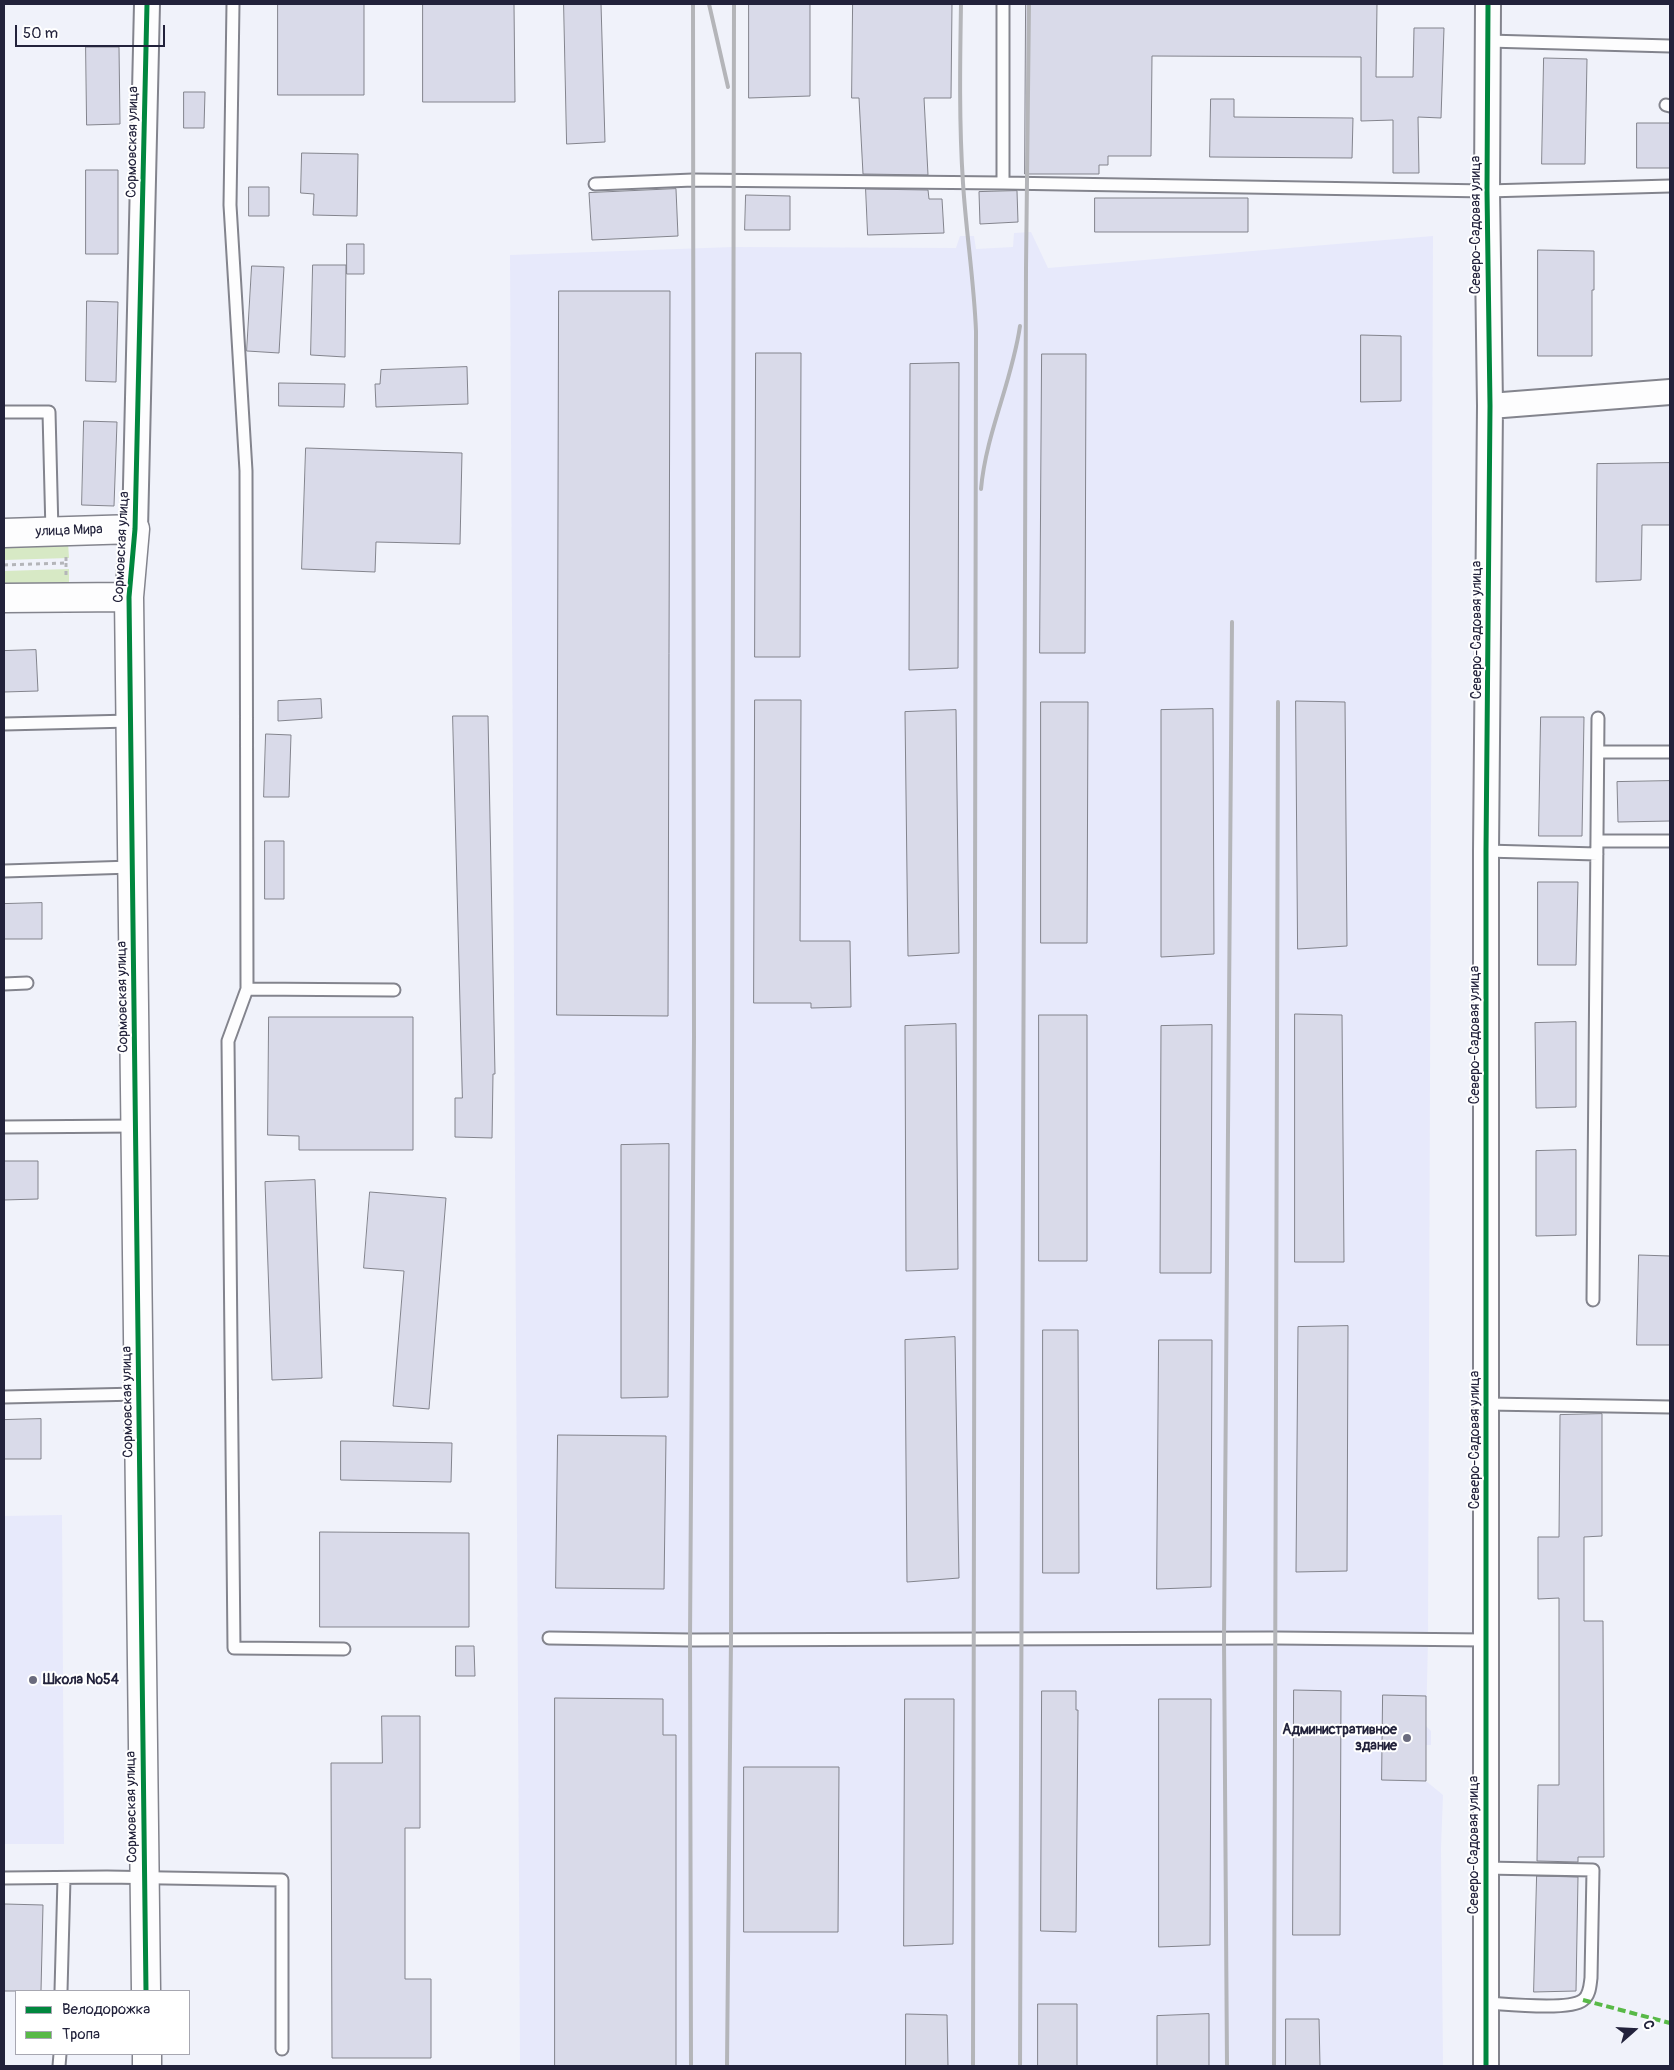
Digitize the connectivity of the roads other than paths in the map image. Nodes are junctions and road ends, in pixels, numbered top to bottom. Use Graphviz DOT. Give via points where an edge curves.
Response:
graph roads {
  1 [pos="147,4"];
  2 [pos="233,4"];
  3 [pos="1003,4"];
  4 [pos="1488,4"];
  5 [pos="1488,41"];
  6 [pos="1670,46"];
  7 [pos="1003,183"];
  8 [pos="595,184"];
  9 [pos="1670,186"];
  10 [pos="1486,191"];
  11 [pos="1670,392"];
  12 [pos="1490,406"];
  13 [pos="4,412"];
  14 [pos="135,529"];
  15 [pos="4,533"];
  16 [pos="59,540"];
  17 [pos="4,598"];
  18 [pos="129,598"];
  19 [pos="1598,718"];
  20 [pos="131,721"];
  21 [pos="4,724"];
  22 [pos="1598,752"];
  23 [pos="1670,752"];
  24 [pos="1596,840"];
  25 [pos="1670,841"];
  26 [pos="1486,851"];
  27 [pos="1596,854"];
  28 [pos="132,867"];
  29 [pos="4,871"];
  30 [pos="27,983"];
  31 [pos="4,984"];
  32 [pos="247,989"];
  33 [pos="394,990"];
  34 [pos="136,1126"];
  35 [pos="4,1127"];
  36 [pos="1593,1300"];
  37 [pos="139,1394"];
  38 [pos="4,1397"];
  39 [pos="1487,1404"];
  40 [pos="1670,1406"];
  41 [pos="549,1638"];
  42 [pos="1486,1640"];
  43 [pos="344,1649"];
  44 [pos="1486,1868"];
  45 [pos="4,1878"];
  46 [pos="64,1878"];
  47 [pos="144,1879"];
  48 [pos="61,1990"];
  49 [pos="146,1990"];
  50 [pos="1486,2003"];
  51 [pos="282,2048"];
  52 [pos="1486,2066"];
  1 -- 14 [label="street, Сормовская улица"];
  2 -- 32 [label="lane" via="230,205 246,471"];
  3 -- 7 [label="lane"];
  4 -- 5 [label="street, Северо-Садовая улица"];
  5 -- 6 [label="lane"];
  5 -- 10 [label="street, Северо-Садовая улица"];
  7 -- 8 [label="lane" via="693,180"];
  7 -- 10 [label="lane"];
  9 -- 10 [label="lane"];
  10 -- 12 [label="street, Северо-Садовая улица"];
  11 -- 12 [label="street"];
  12 -- 26 [label="street, Северо-Садовая улица"];
  13 -- 16 [label="lane" via="49,412"];
  14 -- 16 [label="street, улица Мира"];
  14 -- 18 [label="street, Сормовская улица"];
  15 -- 16 [label="street, улица Мира"];
  17 -- 18 [label="street"];
  18 -- 20 [label="street, Сормовская улица"];
  19 -- 22 [label="lane"];
  20 -- 21 [label="lane"];
  20 -- 28 [label="street, Сормовская улица"];
  22 -- 23 [label="lane"];
  22 -- 24 [label="lane"];
  24 -- 25 [label="lane"];
  24 -- 27 [label="lane"];
  26 -- 27 [label="lane"];
  26 -- 39 [label="street, Северо-Садовая улица"];
  27 -- 36 [label="lane"];
  28 -- 29 [label="lane"];
  28 -- 34 [label="street, Сормовская улица"];
  30 -- 31 [label="lane"];
  32 -- 33 [label="lane"];
  32 -- 43 [label="lane" via="228,1041 234,1648"];
  34 -- 35 [label="lane"];
  34 -- 37 [label="street, Сормовская улица"];
  37 -- 38 [label="lane"];
  37 -- 47 [label="street, Сормовская улица"];
  39 -- 40 [label="lane"];
  39 -- 42 [label="street, Северо-Садовая улица"];
  41 -- 42 [label="lane"];
  42 -- 44 [label="street, Северо-Садовая улица"];
  44 -- 50 [label="street, Северо-Садовая улица"];
  44 -- 50 [label="lane" via="1593,1870 1591,1978 1589,1992 1583,2000 1568,2006"];
  45 -- 46 [label="lane"];
  46 -- 47 [label="lane"];
  46 -- 48 [label="lane"];
  47 -- 49 [label="street, Сормовская улица"];
  47 -- 51 [label="lane" via="282,1880"];
  50 -- 52 [label="street, Северо-Садовая улица"];
}
